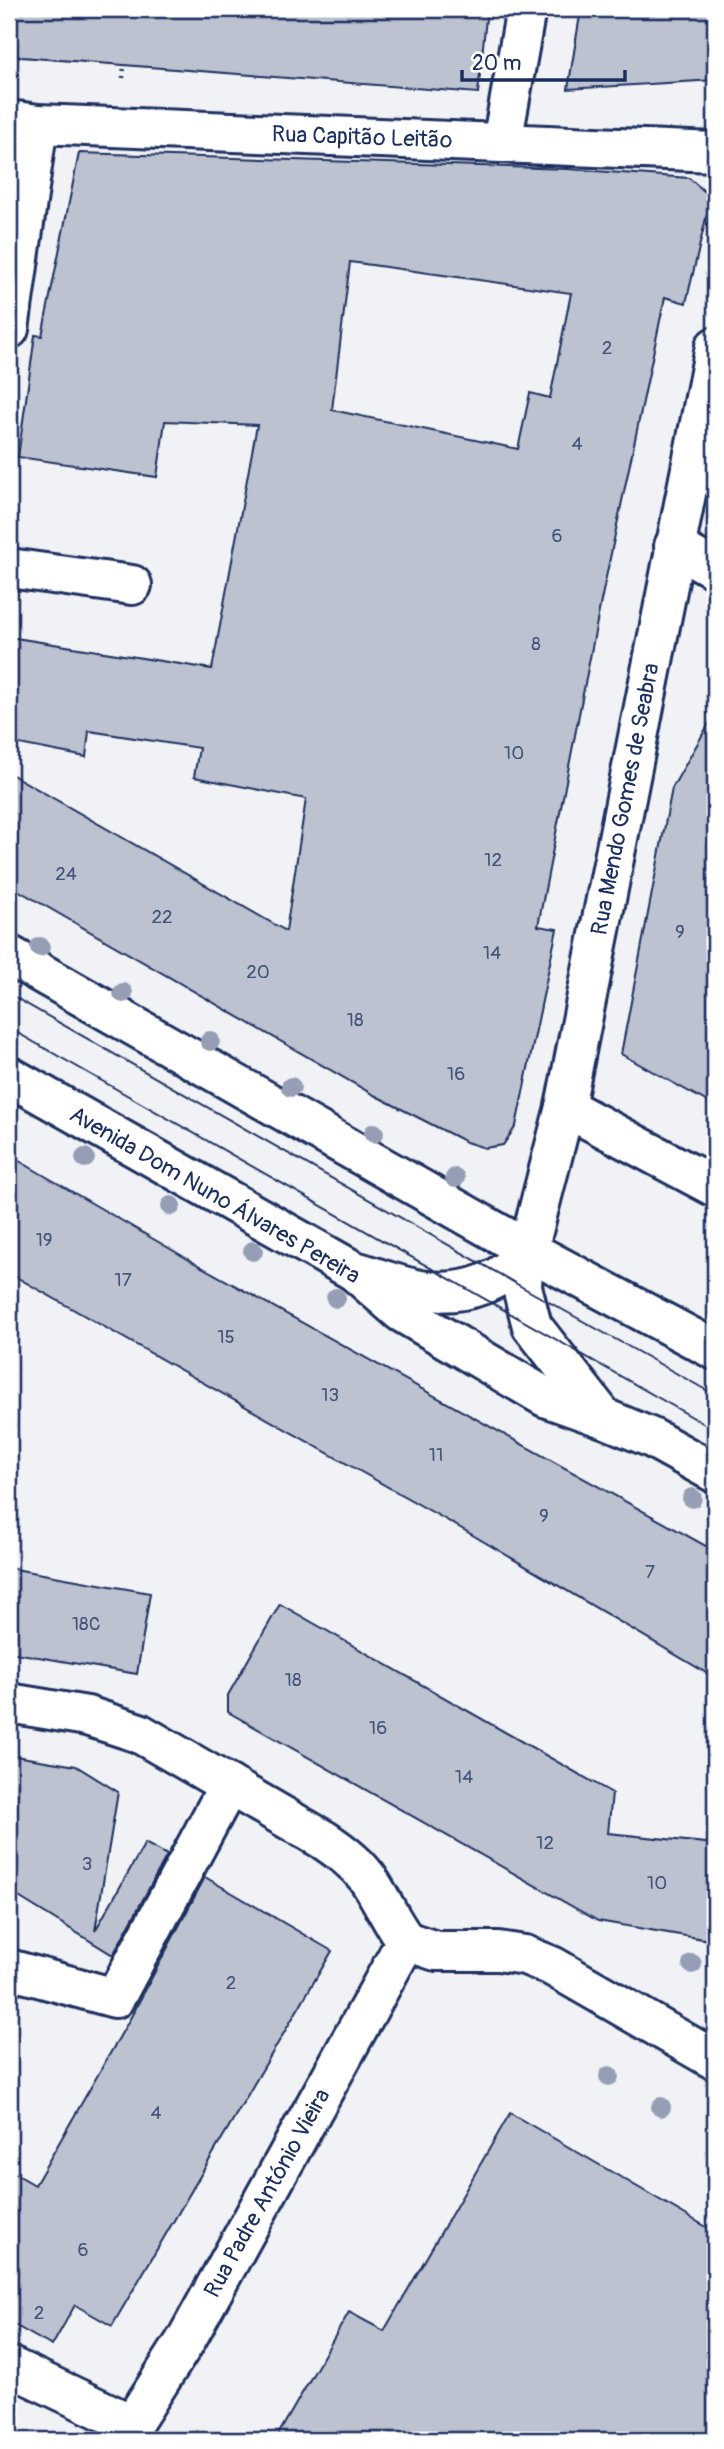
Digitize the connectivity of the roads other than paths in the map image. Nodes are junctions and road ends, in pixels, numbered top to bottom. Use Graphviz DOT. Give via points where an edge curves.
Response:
graph roads {
  1 [pos="526,9"];
  2 [pos="24,122"];
  3 [pos="502,143"];
  4 [pos="715,152"];
  5 [pos="9,329"];
  6 [pos="715,347"];
  7 [pos="674,546"];
  8 [pos="9,568"];
  9 [pos="715,569"];
  10 [pos="132,585"];
  11 [pos="9,955"];
  12 [pos="9,1076"];
  13 [pos="565,1107"];
  14 [pos="715,1187"];
  15 [pos="527,1250"];
  16 [pos="354,1271"];
  17 [pos="715,1350"];
  18 [pos="604,1418"];
  19 [pos="715,1473"];
  20 [pos="9,1703"];
  21 [pos="229,1785"];
  22 [pos="406,1941"];
  23 [pos="9,1969"];
  24 [pos="715,2060"];
  25 [pos="9,2366"];
  26 [pos="127,2432"];
  1 -- 3 [label="street"];
  2 -- 3 [label="street, Rua Capitão Leitão"];
  2 -- 5 [label="street"];
  3 -- 4 [label="street, Rua Capitão Leitão"];
  6 -- 7 [label="street, Rua Mendo Gomes de Seabra"];
  7 -- 9 [label="street"];
  7 -- 13 [label="street, Rua Mendo Gomes de Seabra"];
  8 -- 10 [label="street"];
  11 -- 15 [label="street"];
  12 -- 16 [label="street, Avenida Dom Nuno Álvares Pereira"];
  13 -- 14 [label="street"];
  13 -- 15 [label="street, Rua Mendo Gomes de Seabra"];
  15 -- 16 [label="street, Rua Mendo Gomes de Seabra" via="503,1276 467,1289 427,1291"];
  15 -- 17 [label="street"];
  15 -- 18 [label="street, Rua Mendo Gomes de Seabra" via="522,1287 532,1326"];
  16 -- 18 [label="street, Avenida Dom Nuno Álvares Pereira" via="401,1312 486,1363 545,1397"];
  18 -- 19 [label="street, Avenida Dom Nuno Álvares Pereira"];
  20 -- 21 [label="street" via="112,1722"];
  21 -- 22 [label="street" via="347,1856 366,1876"];
  21 -- 23 [label="street" via="115,1998"];
  22 -- 24 [label="street" via="436,1951 525,1955"];
  22 -- 26 [label="street, Rua Padre António Vieira" via="186,2340"];
  25 -- 26 [label="street"];
}
